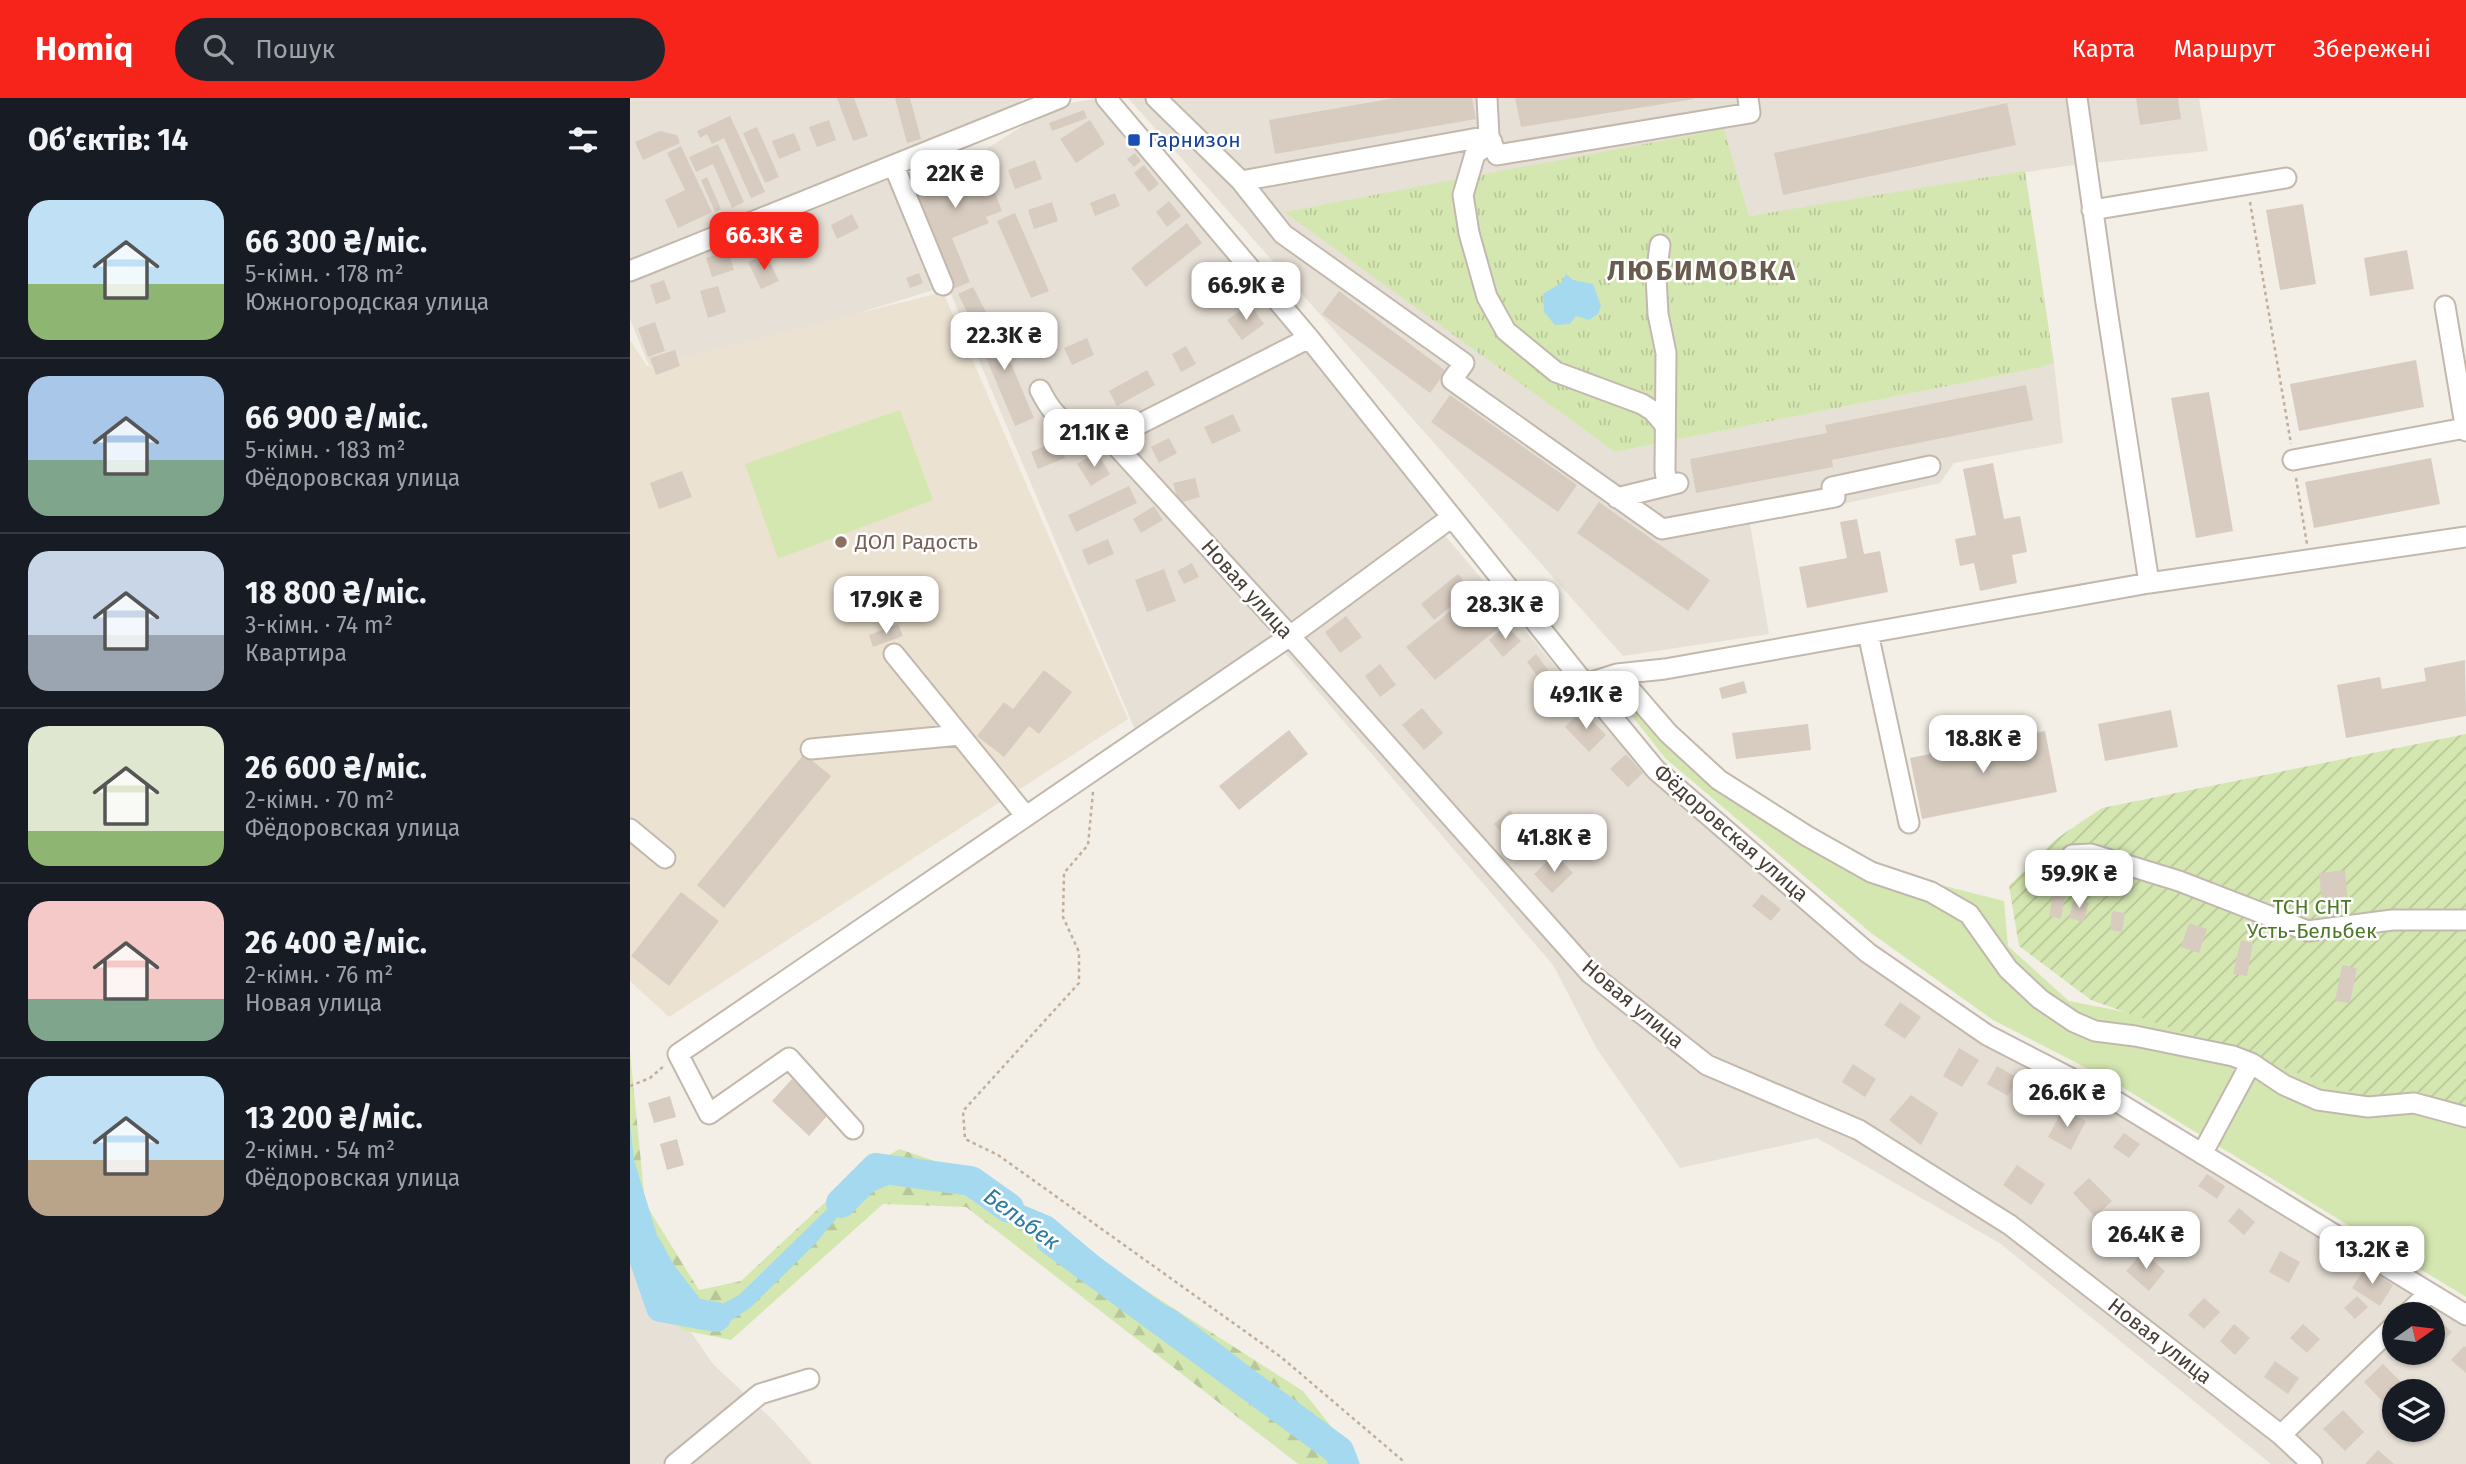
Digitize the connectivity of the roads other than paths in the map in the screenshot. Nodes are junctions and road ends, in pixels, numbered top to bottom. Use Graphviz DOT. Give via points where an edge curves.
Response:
graph roads {
  1 [pos="1060,98"];
  2 [pos="1106,98"];
  3 [pos="1156,98"];
  4 [pos="1486,98"];
  5 [pos="1748,98"];
  6 [pos="2077,98"];
  7 [pos="1490,139"];
  8 [pos="894,166"];
  9 [pos="2286,178"];
  10 [pos="1241,181"];
  11 [pos="2092,210"];
  12 [pos="1660,245"];
  13 [pos="630,271"];
  14 [pos="943,285"];
  15 [pos="2445,306"];
  16 [pos="1309,338"];
  17 [pos="1040,390"];
  18 [pos="1665,425"];
  19 [pos="2466,430"];
  20 [pos="1110,439"];
  21 [pos="2294,460"];
  22 [pos="1930,466"];
  23 [pos="1617,498"];
  24 [pos="1452,517"];
  25 [pos="2466,537"];
  26 [pos="2149,583"];
  27 [pos="1868,634"];
  28 [pos="1290,636"];
  29 [pos="894,654"];
  30 [pos="1617,674"];
  31 [pos="1585,684"];
  32 [pos="960,735"];
  33 [pos="811,749"];
  34 [pos="1026,815"];
  35 [pos="1909,823"];
  36 [pos="630,829"];
  37 [pos="2072,855"];
  38 [pos="665,858"];
  39 [pos="2466,920"];
  40 [pos="2251,1063"];
  41 [pos="2466,1117"];
  42 [pos="853,1129"];
  43 [pos="2202,1154"];
  44 [pos="2429,1293"];
  45 [pos="2420,1302"];
  46 [pos="2466,1315"];
  47 [pos="2382,1338"];
  48 [pos="809,1379"];
  49 [pos="2281,1435"];
  50 [pos="675,1464"];
  51 [pos="2312,1464"];
  1 -- 8 [label="street"];
  2 -- 16 [label="street, Фёдоровская улица"];
  3 -- 10 [label="street"];
  4 -- 7 [label="street"];
  5 -- 7 [label="street" via="1750,113 1497,155"];
  6 -- 11 [label="street"];
  7 -- 10 [label="street"];
  7 -- 18 [label="street" via="1475,154 1463,195 1488,297 1507,331 1556,372 1642,404"];
  8 -- 13 [label="street"];
  8 -- 14 [label="street"];
  9 -- 11 [label="street"];
  10 -- 23 [label="street" via="1283,234 1464,363 1451,380"];
  11 -- 26 [label="street"];
  12 -- 18 [label="street" via="1656,276 1665,353"];
  15 -- 19 [label="street"];
  16 -- 20 [label="street"];
  16 -- 24 [label="street, Фёдоровская улица"];
  17 -- 20 [label="street" via="1051,412 1066,424"];
  18 -- 23 [label="street" via="1665,470 1672,485"];
  19 -- 21 [label="street"];
  20 -- 28 [label="street, Новая улица"];
  22 -- 23 [label="street" via="1832,487 1835,497 1662,529"];
  24 -- 28 [label="street"];
  24 -- 31 [label="street, Фёдоровская улица"];
  25 -- 26 [label="street"];
  26 -- 27 [label="street"];
  27 -- 30 [label="street"];
  27 -- 35 [label="street"];
  28 -- 34 [label="street"];
  28 -- 49 [label="street, Новая улица" via="1590,973 1707,1065 1858,1130 2010,1225"];
  29 -- 32 [label="street"];
  30 -- 31 [label="street"];
  30 -- 40 [label="street" via="1668,733 1719,780 1871,872 1931,892 1969,914 2008,969 2074,1022 2095,1031"];
  31 -- 43 [label="street, Фёдоровская улица" via="1656,770 1868,953 1987,1035 2119,1103"];
  32 -- 33 [label="street"];
  32 -- 34 [label="street"];
  34 -- 42 [label="street" via="678,1054 709,1114 789,1058"];
  36 -- 38 [label="street"];
  37 -- 39 [label="street" via="2091,854 2179,881 2308,931 2392,920"];
  40 -- 41 [label="street" via="2318,1100 2368,1107 2414,1103"];
  40 -- 43 [label="street"];
  43 -- 44 [label="street, Фёдоровская улица"];
  44 -- 45 [label="street"];
  44 -- 46 [label="street, Фёдоровская улица"];
  47 -- 49 [label="street"];
  48 -- 50 [label="street" via="760,1394"];
  49 -- 51 [label="street, Новая улица"];
}
